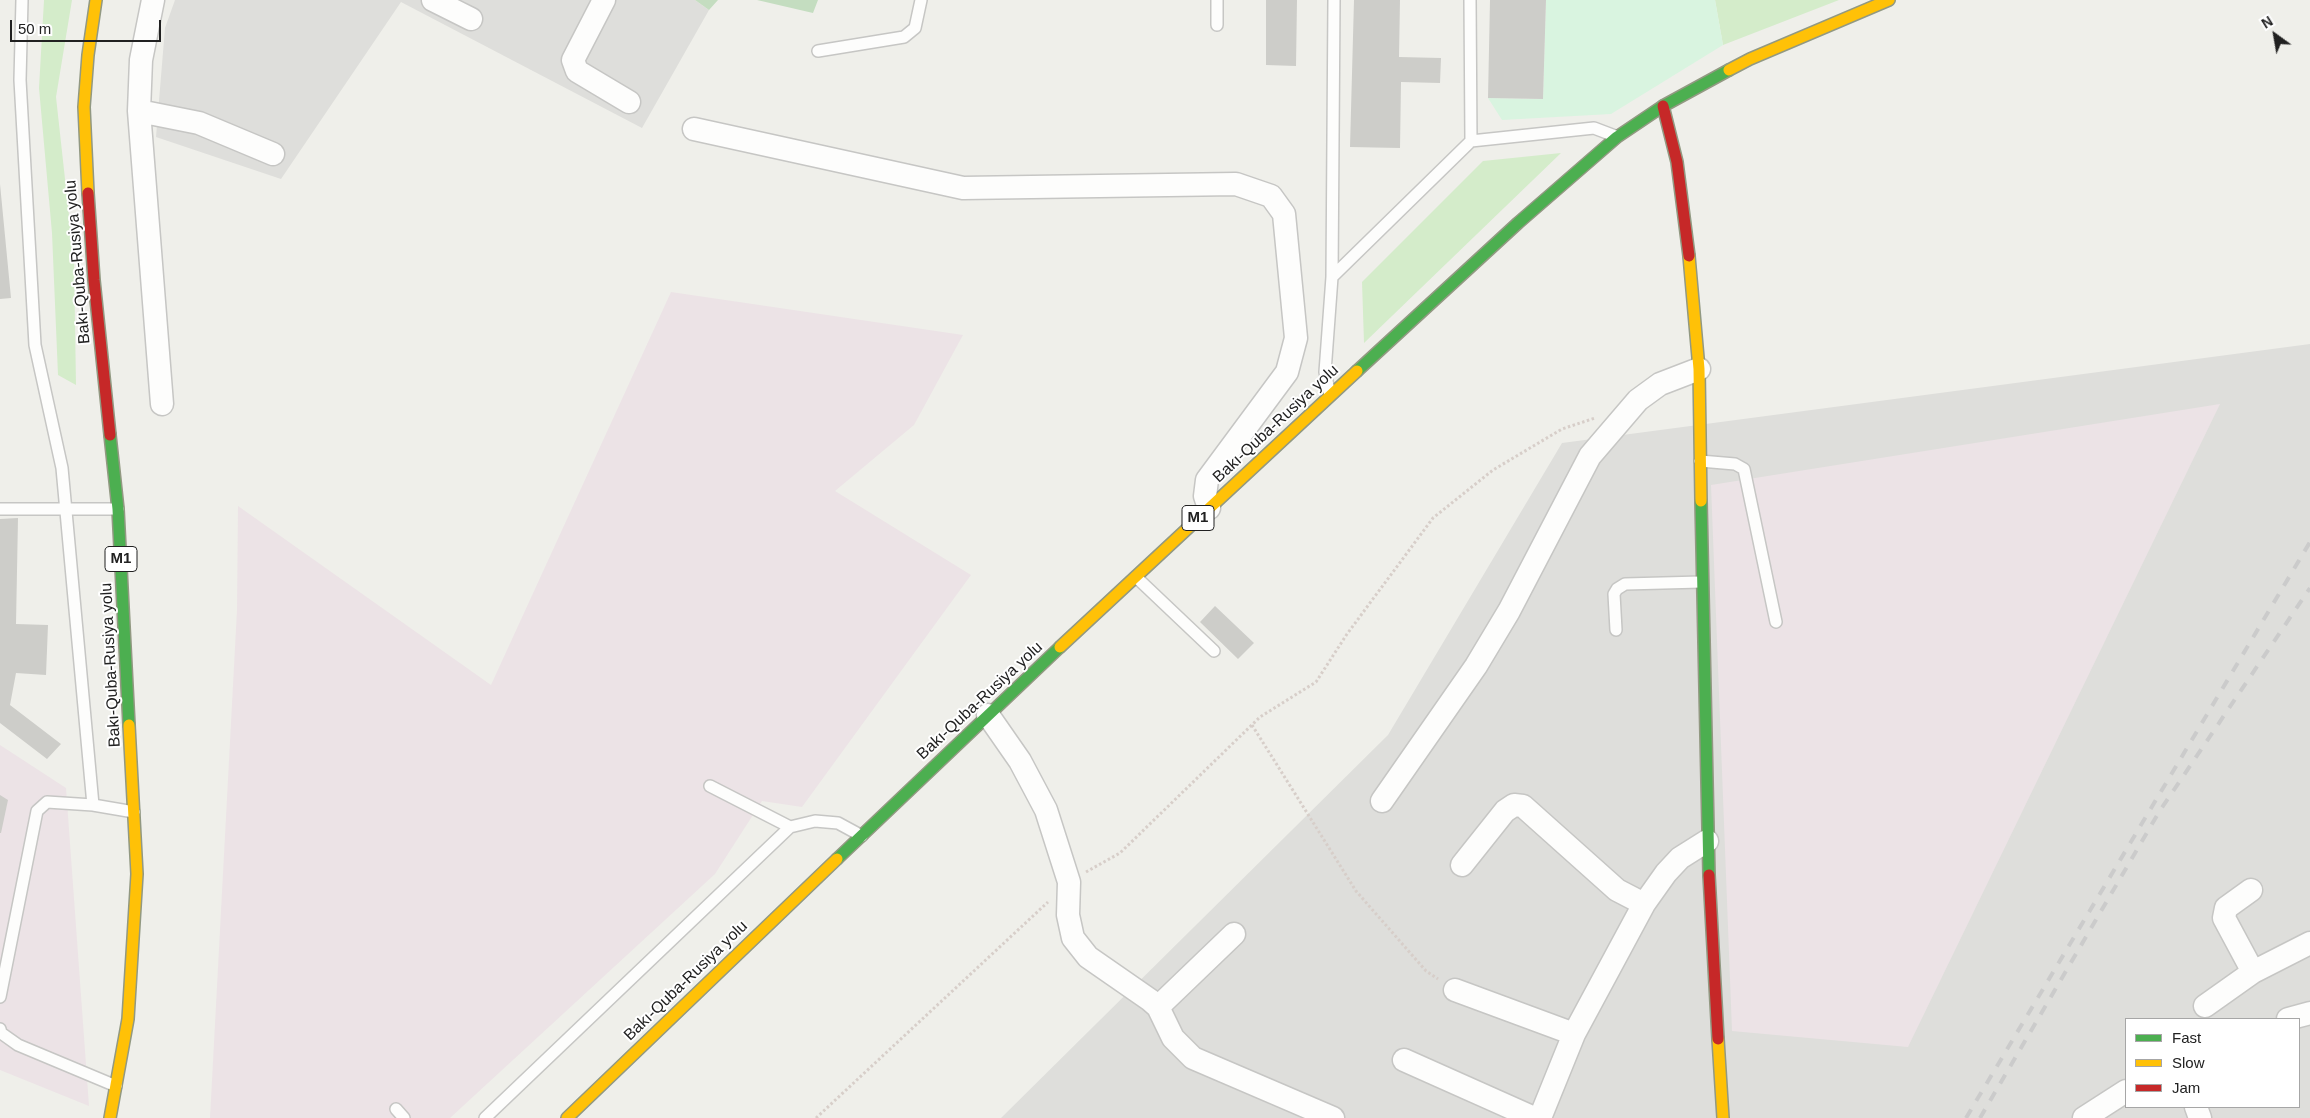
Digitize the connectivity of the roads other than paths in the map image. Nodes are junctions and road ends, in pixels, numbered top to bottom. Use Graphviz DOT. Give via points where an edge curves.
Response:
graph roads {
  1 [pos="22,0"];
  2 [pos="96,0"];
  3 [pos="153,0"];
  4 [pos="433,0"];
  5 [pos="604,0"];
  6 [pos="921,0"];
  7 [pos="1217,0"];
  8 [pos="1334,0"];
  9 [pos="1470,0"];
  10 [pos="1889,0"];
  11 [pos="471,19"];
  12 [pos="1217,25"];
  13 [pos="818,51"];
  14 [pos="630,102"];
  15 [pos="1663,106"];
  16 [pos="139,111"];
  17 [pos="694,129"];
  18 [pos="1617,137"];
  19 [pos="1470,141"];
  20 [pos="272,154"];
  21 [pos="1332,277"];
  22 [pos="1699,369"];
  23 [pos="1330,396"];
  24 [pos="162,404"];
  25 [pos="1700,461"];
  26 [pos="1209,508"];
  27 [pos="0,509"];
  28 [pos="118,509"];
  29 [pos="67,510"];
  30 [pos="1136,577"];
  31 [pos="1701,582"];
  32 [pos="1776,622"];
  33 [pos="1616,630"];
  34 [pos="1214,651"];
  35 [pos="988,715"];
  36 [pos="710,786"];
  37 [pos="1382,801"];
  38 [pos="93,805"];
  39 [pos="136,812"];
  40 [pos="790,827"];
  41 [pos="862,836"];
  42 [pos="1707,841"];
  43 [pos="1462,866"];
  44 [pos="2251,890"];
  45 [pos="1644,904"];
  46 [pos="1234,934"];
  47 [pos="2310,943"];
  48 [pos="2253,972"];
  49 [pos="1455,990"];
  50 [pos="0,997"];
  51 [pos="2205,1006"];
  52 [pos="1158,1007"];
  53 [pos="2310,1013"];
  54 [pos="2292,1018"];
  55 [pos="0,1029"];
  56 [pos="1574,1034"];
  57 [pos="1404,1060"];
  58 [pos="118,1086"];
  59 [pos="2125,1092"];
  60 [pos="396,1109"];
  61 [pos="110,1118"];
  62 [pos="115,1118"];
  63 [pos="404,1118"];
  64 [pos="485,1118"];
  65 [pos="566,1118"];
  66 [pos="1333,1118"];
  67 [pos="1534,1118"];
  68 [pos="1540,1118"];
  69 [pos="1723,1118"];
  70 [pos="2084,1118"];
  1 -- 29 [label="lane" via="20,80 35,345 62,468"];
  2 -- 28 [label="main road, Bakı-Quba-Rusiya yolu / M1" via="84,107 87,177 94,280"];
  3 -- 16 [label="street" via="141,60"];
  4 -- 11 [label="street"];
  5 -- 14 [label="street" via="573,60 577,71"];
  6 -- 13 [label="lane" via="915,28 904,37"];
  7 -- 12 [label="lane"];
  8 -- 21 [label="lane"];
  9 -- 19 [label="lane"];
  10 -- 15 [label="main road, Bakı-Quba-Rusiya yolu / M1" via="1750,59"];
  15 -- 18 [label="main road, Bakı-Quba-Rusiya yolu / M1"];
  15 -- 22 [label="main road" via="1677,162 1685,218"];
  16 -- 20 [label="street" via="199,123"];
  16 -- 24 [label="street"];
  17 -- 26 [label="street" via="963,188 1236,184 1271,196 1284,214 1296,338 1287,372 1207,480 1205,496"];
  18 -- 19 [label="lane" via="1594,128"];
  18 -- 23 [label="main road, Bakı-Quba-Rusiya yolu / M1"];
  19 -- 21 [label="lane"];
  21 -- 23 [label="lane" via="1325,372"];
  22 -- 25 [label="main road"];
  22 -- 37 [label="street" via="1660,384 1638,400 1590,456 1509,611 1476,666"];
  23 -- 26 [label="main road, Bakı-Quba-Rusiya yolu / M1"];
  25 -- 31 [label="main road"];
  25 -- 32 [label="lane" via="1735,464 1744,469"];
  26 -- 30 [label="main road, Bakı-Quba-Rusiya yolu / M1"];
  27 -- 29 [label="lane"];
  28 -- 29 [label="lane"];
  28 -- 39 [label="main road, Bakı-Quba-Rusiya yolu / M1"];
  29 -- 38 [label="lane"];
  30 -- 34 [label="lane"];
  30 -- 35 [label="main road, Bakı-Quba-Rusiya yolu / M1"];
  31 -- 33 [label="lane" via="1625,584 1614,594"];
  31 -- 42 [label="main road"];
  35 -- 41 [label="main road, Bakı-Quba-Rusiya yolu / M1"];
  35 -- 52 [label="street" via="1032,780 1046,810 1069,882 1068,915 1073,938 1088,957"];
  36 -- 40 [label="lane"];
  38 -- 39 [label="lane"];
  38 -- 50 [label="lane" via="47,802 37,811"];
  39 -- 58 [label="main road, Bakı-Quba-Rusiya yolu / M1" via="137,874 128,1019"];
  40 -- 41 [label="lane" via="815,820 838,823"];
  40 -- 64 [label="lane"];
  41 -- 65 [label="main road, Bakı-Quba-Rusiya yolu / M1"];
  42 -- 45 [label="street" via="1680,858"];
  42 -- 69 [label="main road"];
  43 -- 45 [label="street" via="1505,811 1514,805 1523,806 1617,890"];
  44 -- 48 [label="street" via="2226,908 2224,918"];
  45 -- 56 [label="street"];
  46 -- 52 [label="street"];
  47 -- 48 [label="street"];
  48 -- 51 [label="street"];
  49 -- 56 [label="street"];
  52 -- 66 [label="street" via="1173,1038 1193,1058"];
  53 -- 54 [label="street"];
  55 -- 58 [label="lane" via="18,1046"];
  56 -- 68 [label="street"];
  57 -- 67 [label="street"];
  58 -- 61 [label="main road, Bakı-Quba-Rusiya yolu / M1"];
  58 -- 62 [label="main road"];
  59 -- 70 [label="street"];
  60 -- 63 [label="lane"];
}
